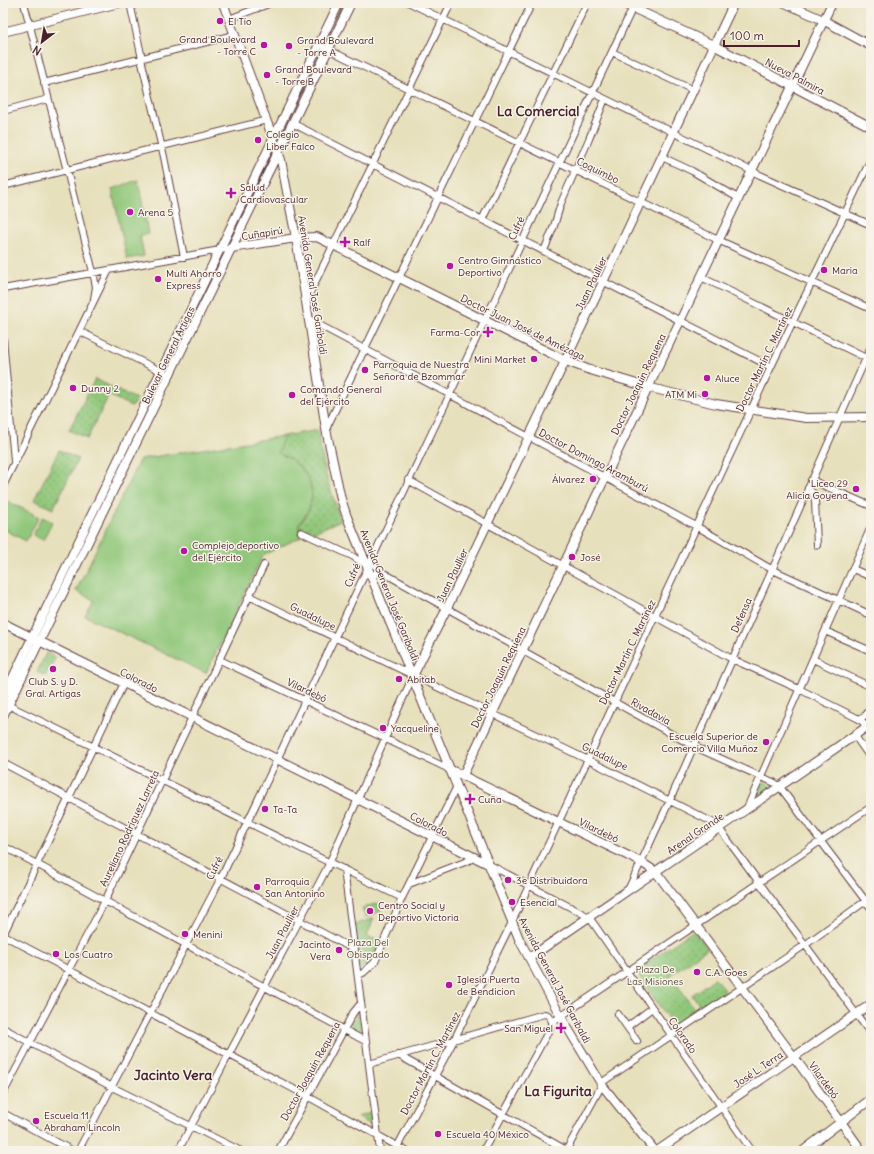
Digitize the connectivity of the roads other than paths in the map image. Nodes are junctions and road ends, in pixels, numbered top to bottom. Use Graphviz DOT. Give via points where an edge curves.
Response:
graph roads {
  1 [pos="24,3"];
  2 [pos="119,3"];
  3 [pos="130,3"];
  4 [pos="223,3"];
  5 [pos="271,3"];
  6 [pos="339,3"];
  7 [pos="351,3"];
  8 [pos="410,3"];
  9 [pos="451,3"];
  10 [pos="532,3"];
  11 [pos="587,3"];
  12 [pos="622,3"];
  13 [pos="734,3"];
  14 [pos="785,3"];
  15 [pos="832,3"];
  16 [pos="634,5"];
  17 [pos="229,19"];
  18 [pos="443,19"];
  19 [pos="823,20"];
  20 [pos="30,26"];
  21 [pos="3,32"];
  22 [pos="234,35"];
  23 [pos="319,45"];
  24 [pos="715,46"];
  25 [pos="871,46"];
  26 [pos="328,50"];
  27 [pos="510,51"];
  28 [pos="612,52"];
  29 [pos="142,58"];
  30 [pos="553,73"];
  31 [pos="305,74"];
  32 [pos="44,83"];
  33 [pos="792,85"];
  34 [pos="409,89"];
  35 [pos="693,90"];
  36 [pos="592,93"];
  37 [pos="48,99"];
  38 [pos="605,99"];
  39 [pos="3,111"];
  40 [pos="267,120"];
  41 [pos="476,122"];
  42 [pos="292,123"];
  43 [pos="871,127"];
  44 [pos="674,131"];
  45 [pos="274,139"];
  46 [pos="520,143"];
  47 [pos="162,147"];
  48 [pos="278,153"];
  49 [pos="662,157"];
  50 [pos="871,159"];
  51 [pos="558,162"];
  52 [pos="373,165"];
  53 [pos="66,170"];
  54 [pos="576,170"];
  55 [pos="752,170"];
  56 [pos="263,182"];
  57 [pos="3,186"];
  58 [pos="249,188"];
  59 [pos="258,193"];
  60 [pos="438,198"];
  61 [pos="738,198"];
  62 [pos="641,202"];
  63 [pos="239,207"];
  64 [pos="845,213"];
  65 [pos="482,220"];
  66 [pos="871,225"];
  67 [pos="296,238"];
  68 [pos="522,240"];
  69 [pos="718,240"];
  70 [pos="335,245"];
  71 [pos="232,248"];
  72 [pos="219,249"];
  73 [pos="544,251"];
  74 [pos="184,257"];
  75 [pos="109,270"];
  76 [pos="93,272"];
  77 [pos="400,277"];
  78 [pos="700,277"];
  79 [pos="603,282"];
  80 [pos="812,282"];
  81 [pos="3,289"];
  82 [pos="94,299"];
  83 [pos="306,301"];
  84 [pos="871,309"];
  85 [pos="308,319"];
  86 [pos="484,320"];
  87 [pos="680,320"];
  88 [pos="793,322"];
  89 [pos="79,331"];
  90 [pos="3,338"];
  91 [pos="871,347"];
  92 [pos="366,350"];
  93 [pos="866,358"];
  94 [pos="564,360"];
  95 [pos="771,367"];
  96 [pos="165,373"];
  97 [pos="5,381"];
  98 [pos="647,387"];
  99 [pos="450,394"];
  100 [pos="750,410"];
  101 [pos="871,417"];
  102 [pos="839,418"];
  103 [pos="326,430"];
  104 [pos="528,436"];
  105 [pos="15,463"];
  106 [pos="604,477"];
  107 [pos="408,480"];
  108 [pos="811,480"];
  109 [pos="3,486"];
  110 [pos="808,488"];
  111 [pos="871,506"];
  112 [pos="488,524"];
  113 [pos="696,526"];
  114 [pos="871,527"];
  115 [pos="301,532"];
  116 [pos="817,545"];
  117 [pos="360,548"];
  118 [pos="352,556"];
  119 [pos="372,557"];
  120 [pos="264,565"];
  121 [pos="367,566"];
  122 [pos="562,566"];
  123 [pos="853,569"];
  124 [pos="773,570"];
  125 [pos="382,572"];
  126 [pos="871,577"];
  127 [pos="372,578"];
  128 [pos="249,596"];
  129 [pos="839,600"];
  130 [pos="447,608"];
  131 [pos="871,615"];
  132 [pos="655,617"];
  133 [pos="3,623"];
  134 [pos="825,631"];
  135 [pos="336,638"];
  136 [pos="36,640"];
  137 [pos="522,650"];
  138 [pos="871,651"];
  139 [pos="732,659"];
  140 [pos="813,659"];
  141 [pos="220,660"];
  142 [pos="413,676"];
  143 [pos="124,684"];
  144 [pos="871,687"];
  145 [pos="799,689"];
  146 [pos="3,698"];
  147 [pos="306,700"];
  148 [pos="614,702"];
  149 [pos="8,705"];
  150 [pos="871,707"];
  151 [pos="492,712"];
  152 [pos="3,716"];
  153 [pos="191,717"];
  154 [pos="859,719"];
  155 [pos="868,726"];
  156 [pos="855,736"];
  157 [pos="386,738"];
  158 [pos="693,746"];
  159 [pos="94,747"];
  160 [pos="586,758"];
  161 [pos="871,759"];
  162 [pos="278,760"];
  163 [pos="3,763"];
  164 [pos="449,768"];
  165 [pos="463,775"];
  166 [pos="761,777"];
  167 [pos="162,781"];
  168 [pos="456,786"];
  169 [pos="780,787"];
  170 [pos="70,798"];
  171 [pos="357,799"];
  172 [pos="670,800"];
  173 [pos="871,807"];
  174 [pos="746,811"];
  175 [pos="558,821"];
  176 [pos="247,822"];
  177 [pos="720,828"];
  178 [pos="137,834"];
  179 [pos="432,837"];
  180 [pos="822,841"];
  181 [pos="3,846"];
  182 [pos="476,858"];
  183 [pos="329,862"];
  184 [pos="641,862"];
  185 [pos="488,864"];
  186 [pos="38,865"];
  187 [pos="344,869"];
  188 [pos="656,872"];
  189 [pos="221,878"];
  190 [pos="409,884"];
  191 [pos="759,884"];
  192 [pos="529,885"];
  193 [pos="627,891"];
  194 [pos="402,898"];
  195 [pos="868,899"];
  196 [pos="106,901"];
  197 [pos="871,908"];
  198 [pos="589,917"];
  199 [pos="300,921"];
  200 [pos="512,922"];
  201 [pos="696,926"];
  202 [pos="3,935"];
  203 [pos="186,945"];
  204 [pos="805,945"];
  205 [pos="355,950"];
  206 [pos="529,958"];
  207 [pos="68,970"];
  208 [pos="627,973"];
  209 [pos="358,974"];
  210 [pos="742,987"];
  211 [pos="264,988"];
  212 [pos="361,1003"];
  213 [pos="871,1004"];
  214 [pos="652,1008"];
  215 [pos="150,1014"];
  216 [pos="618,1014"];
  217 [pos="856,1014"];
  218 [pos="561,1017"];
  219 [pos="553,1023"];
  220 [pos="627,1027"];
  221 [pos="3,1028"];
  222 [pos="344,1030"];
  223 [pos="871,1034"];
  224 [pos="672,1036"];
  225 [pos="454,1040"];
  226 [pos="636,1041"];
  227 [pos="367,1042"];
  228 [pos="30,1043"];
  229 [pos="229,1055"];
  230 [pos="398,1055"];
  231 [pos="794,1057"];
  232 [pos="369,1064"];
  233 [pos="434,1076"];
  234 [pos="602,1085"];
  235 [pos="112,1087"];
  236 [pos="3,1094"];
  237 [pos="307,1096"];
  238 [pos="871,1099"];
  239 [pos="722,1106"];
  240 [pos="3,1113"];
  241 [pos="503,1114"];
  242 [pos="841,1121"];
  243 [pos="192,1126"];
  244 [pos="378,1136"];
  245 [pos="396,1149"];
  246 [pos="73,1151"];
  247 [pos="78,1151"];
  248 [pos="178,1151"];
  249 [pos="241,1151"];
  250 [pos="278,1151"];
  251 [pos="380,1151"];
  252 [pos="406,1151"];
  253 [pos="482,1151"];
  254 [pos="567,1151"];
  255 [pos="656,1151"];
  256 [pos="752,1151"];
  257 [pos="803,1151"];
  258 [pos="862,1151"];
  1 -- 20 [label="street"];
  2 -- 20 [label="street"];
  3 -- 29 [label="street"];
  4 -- 17 [label="street, Avenida General José Garibaldi"];
  5 -- 17 [label="street"];
  6 -- 23 [label="street, Bulevar General Artigas"];
  7 -- 26 [label="street, Bulevar General Artigas"];
  8 -- 18 [label="street"];
  9 -- 18 [label="street"];
  10 -- 27 [label="street"];
  11 -- 30 [label="street"];
  12 -- 16 [label="street, Nueva Palmira"];
  13 -- 24 [label="street, Juan Paullier"];
  14 -- 19 [label="street"];
  15 -- 19 [label="street, Doctor Joaquín Requena"];
  16 -- 24 [label="street, Nueva Palmira"];
  16 -- 28 [label="street, Cufré"];
  17 -- 22 [label="street, Avenida General José Garibaldi"];
  18 -- 27 [label="street"];
  18 -- 34 [label="street"];
  19 -- 25 [label="street"];
  19 -- 33 [label="street, Doctor Joaquín Requena"];
  20 -- 21 [label="street"];
  20 -- 32 [label="street"];
  22 -- 29 [label="street"];
  22 -- 40 [label="street, Avenida General José Garibaldi"];
  23 -- 26 [label="street, Coquimbo"];
  23 -- 31 [label="street, Bulevar General Artigas"];
  24 -- 33 [label="street, Nueva Palmira"];
  24 -- 35 [label="street, Juan Paullier"];
  26 -- 34 [label="street, Coquimbo"];
  26 -- 42 [label="street, Bulevar General Artigas"];
  27 -- 30 [label="street"];
  27 -- 41 [label="street"];
  28 -- 35 [label="street"];
  28 -- 36 [label="street, Cufré"];
  29 -- 32 [label="street"];
  29 -- 47 [label="street"];
  30 -- 36 [label="street"];
  30 -- 46 [label="street"];
  31 -- 45 [label="street, Bulevar General Artigas"];
  31 -- 48 [label="street" via="304,85 278,139"];
  32 -- 37 [label="street"];
  33 -- 43 [label="street, Nueva Palmira"];
  33 -- 55 [label="street, Doctor Joaquín Requena"];
  34 -- 41 [label="street, Coquimbo"];
  34 -- 52 [label="street"];
  35 -- 44 [label="street, Juan Paullier"];
  36 -- 38 [label="street"];
  36 -- 51 [label="street, Cufré"];
  37 -- 39 [label="street"];
  37 -- 53 [label="street"];
  38 -- 44 [label="street"];
  38 -- 54 [label="street"];
  40 -- 45 [label="street, Avenida General José Garibaldi"];
  40 -- 47 [label="street"];
  41 -- 46 [label="street, Coquimbo"];
  41 -- 60 [label="street"];
  42 -- 48 [label="street, Bulevar General Artigas"];
  42 -- 52 [label="street"];
  44 -- 49 [label="street, Juan Paullier"];
  44 -- 55 [label="street"];
  45 -- 48 [label="street, Avenida General José Garibaldi"];
  45 -- 56 [label="street" via="273,151 263,173"];
  45 -- 58 [label="street, Bulevar General Artigas"];
  46 -- 51 [label="street, Coquimbo"];
  46 -- 65 [label="street"];
  47 -- 53 [label="street"];
  47 -- 74 [label="street"];
  48 -- 56 [label="street, Bulevar General Artigas"];
  48 -- 67 [label="street, Avenida General José Garibaldi"];
  49 -- 61 [label="street"];
  49 -- 62 [label="street, Juan Paullier"];
  50 -- 64 [label="street, Doctor Martín C. Martínez"];
  51 -- 54 [label="street, Coquimbo"];
  51 -- 68 [label="street, Cufré"];
  52 -- 60 [label="street"];
  52 -- 70 [label="street"];
  53 -- 57 [label="street"];
  53 -- 76 [label="street"];
  54 -- 62 [label="street, Coquimbo"];
  54 -- 73 [label="street"];
  55 -- 61 [label="street, Doctor Joaquín Requena"];
  55 -- 64 [label="street"];
  56 -- 59 [label="street, Bulevar General Artigas"];
  58 -- 59 [label="street"];
  58 -- 63 [label="street, Bulevar General Artigas"];
  59 -- 71 [label="street, Bulevar General Artigas"];
  60 -- 65 [label="street"];
  60 -- 77 [label="street"];
  61 -- 69 [label="street, Doctor Joaquín Requena"];
  62 -- 69 [label="street, Coquimbo"];
  62 -- 79 [label="street, Juan Paullier"];
  63 -- 71 [label="street" via="239,219 229,241"];
  63 -- 72 [label="street, Bulevar General Artigas"];
  64 -- 66 [label="street"];
  64 -- 80 [label="street, Doctor Martín C. Martínez"];
  65 -- 68 [label="street"];
  67 -- 70 [label="street, Doctor Juan José de Amézaga" via="317,237"];
  67 -- 71 [label="street, Cuñapirú"];
  67 -- 83 [label="street, Avenida General José Garibaldi"];
  68 -- 73 [label="street"];
  68 -- 86 [label="street, Cufré"];
  69 -- 78 [label="street, Doctor Joaquín Requena"];
  69 -- 80 [label="street, Coquimbo"];
  70 -- 77 [label="street, Doctor Juan José de Amézaga"];
  70 -- 83 [label="street"];
  71 -- 72 [label="street"];
  71 -- 96 [label="street, Bulevar General Artigas"];
  72 -- 74 [label="street"];
  72 -- 96 [label="street, Bulevar General Artigas"];
  73 -- 79 [label="street"];
  74 -- 75 [label="street"];
  75 -- 76 [label="street"];
  75 -- 82 [label="street"];
  76 -- 81 [label="street"];
  76 -- 82 [label="street" via="96,287"];
  77 -- 86 [label="street, Doctor Juan José de Amézaga"];
  77 -- 92 [label="street"];
  78 -- 87 [label="street, Doctor Joaquín Requena"];
  78 -- 88 [label="street"];
  79 -- 87 [label="street"];
  79 -- 94 [label="street, Juan Paullier"];
  80 -- 84 [label="street, Coquimbo"];
  80 -- 88 [label="street, Doctor Martín C. Martínez"];
  82 -- 89 [label="street"];
  83 -- 85 [label="street, Avenida General José Garibaldi"];
  85 -- 92 [label="street, Doctor Domingo Aramburú"];
  85 -- 103 [label="street, Avenida General José Garibaldi"];
  86 -- 94 [label="street, Doctor Juan José de Amézaga"];
  86 -- 99 [label="street, Cufré"];
  87 -- 95 [label="street"];
  87 -- 98 [label="street, Doctor Joaquín Requena"];
  88 -- 93 [label="street"];
  88 -- 95 [label="street, Doctor Martín C. Martínez"];
  89 -- 96 [label="street"];
  89 -- 105 [label="street"];
  90 -- 97 [label="street"];
  91 -- 93 [label="street, Defensa"];
  92 -- 99 [label="street, Doctor Domingo Aramburú"];
  92 -- 103 [label="street"];
  93 -- 102 [label="street, Defensa"];
  94 -- 98 [label="street, Doctor Juan José de Amézaga"];
  94 -- 104 [label="street, Juan Paullier"];
  95 -- 100 [label="street, Doctor Martín C. Martínez"];
  96 -- 136 [label="street, Bulevar General Artigas"];
  97 -- 105 [label="street"];
  98 -- 100 [label="street, Doctor Juan José de Amézaga"];
  98 -- 106 [label="street, Doctor Joaquín Requena"];
  99 -- 104 [label="street, Doctor Domingo Aramburú"];
  99 -- 107 [label="street, Cufré"];
  100 -- 102 [label="street, Doctor Juan José de Amézaga" via="806,418"];
  100 -- 113 [label="street, Doctor Martín C. Martínez"];
  101 -- 102 [label="street, Doctor Juan José de Amézaga"];
  102 -- 108 [label="street, Defensa"];
  103 -- 117 [label="street, Avenida General José Garibaldi" via="341,499"];
  104 -- 106 [label="street, Doctor Domingo Aramburú"];
  104 -- 112 [label="street, Juan Paullier"];
  105 -- 109 [label="street"];
  106 -- 113 [label="street, Doctor Domingo Aramburú"];
  106 -- 122 [label="street, Doctor Joaquín Requena"];
  107 -- 112 [label="street"];
  107 -- 119 [label="street, Cufré"];
  108 -- 110 [label="street, Defensa"];
  108 -- 111 [label="street"];
  110 -- 116 [label="street" via="813,493"];
  110 -- 124 [label="street, Defensa"];
  112 -- 122 [label="street"];
  112 -- 130 [label="street, Juan Paullier"];
  113 -- 124 [label="street, Doctor Domingo Aramburú"];
  113 -- 132 [label="street, Doctor Martín C. Martínez"];
  114 -- 123 [label="street"];
  115 -- 118 [label="street"];
  117 -- 118 [label="street"];
  117 -- 121 [label="street, Avenida General José Garibaldi"];
  118 -- 121 [label="street"];
  119 -- 121 [label="street, Cufré"];
  119 -- 125 [label="street, Rivadavia" via="374,565"];
  120 -- 128 [label="street, Aureliano Rodríguez Larreta"];
  121 -- 127 [label="street, Avenida General José Garibaldi"];
  121 -- 135 [label="street, Cufré"];
  122 -- 132 [label="street"];
  122 -- 137 [label="street, Doctor Joaquín Requena"];
  123 -- 126 [label="street"];
  123 -- 129 [label="street"];
  124 -- 129 [label="street, Doctor Domingo Aramburú"];
  124 -- 139 [label="street, Defensa"];
  125 -- 127 [label="street" via="377,572"];
  125 -- 130 [label="street, Rivadavia"];
  127 -- 142 [label="street, Avenida General José Garibaldi"];
  128 -- 135 [label="street, Guadalupe"];
  128 -- 141 [label="street, Aureliano Rodríguez Larreta"];
  129 -- 131 [label="street, Doctor Domingo Aramburú"];
  129 -- 134 [label="street"];
  130 -- 137 [label="street, Rivadavia"];
  130 -- 142 [label="street, Juan Paullier"];
  132 -- 139 [label="street"];
  132 -- 148 [label="street, Doctor Martín C. Martínez"];
  133 -- 136 [label="street, Colorado"];
  134 -- 138 [label="street"];
  134 -- 140 [label="street"];
  135 -- 142 [label="street, Guadalupe"];
  135 -- 147 [label="street, Cufré"];
  136 -- 143 [label="street, Colorado"];
  136 -- 146 [label="street, Bulevar General Artigas"];
  136 -- 149 [label="street, Bulevar General Artigas"];
  137 -- 148 [label="street, Rivadavia"];
  137 -- 151 [label="street, Doctor Joaquín Requena"];
  139 -- 145 [label="street"];
  139 -- 158 [label="street, Defensa"];
  140 -- 144 [label="street"];
  140 -- 145 [label="street"];
  141 -- 147 [label="street, Vilardebó"];
  141 -- 153 [label="street, Aureliano Rodríguez Larreta"];
  142 -- 151 [label="street, Guadalupe"];
  142 -- 157 [label="street, Juan Paullier"];
  142 -- 164 [label="street, Avenida General José Garibaldi"];
  143 -- 153 [label="street, Colorado"];
  143 -- 159 [label="street"];
  145 -- 154 [label="street"];
  145 -- 166 [label="street"];
  147 -- 157 [label="street, Vilardebó"];
  147 -- 162 [label="street, Cufré"];
  148 -- 158 [label="street, Rivadavia"];
  148 -- 160 [label="street, Doctor Martín C. Martínez"];
  149 -- 152 [label="street, Bulevar General Artigas"];
  149 -- 159 [label="street"];
  150 -- 154 [label="street" via="866,715"];
  151 -- 160 [label="street, Guadalupe"];
  151 -- 165 [label="street, Doctor Joaquín Requena"];
  153 -- 162 [label="street, Colorado"];
  153 -- 167 [label="street, Aureliano Rodríguez Larreta"];
  154 -- 155 [label="street"];
  155 -- 156 [label="street, Arenal Grande"];
  156 -- 161 [label="street"];
  156 -- 169 [label="street, Arenal Grande"];
  157 -- 164 [label="street, Vilardebó"];
  157 -- 171 [label="street, Juan Paullier"];
  158 -- 166 [label="street, Rivadavia"];
  158 -- 172 [label="street, Defensa"];
  159 -- 167 [label="street"];
  159 -- 170 [label="street"];
  160 -- 172 [label="street, Guadalupe"];
  160 -- 175 [label="street, Doctor Martín C. Martínez"];
  162 -- 171 [label="street, Colorado"];
  162 -- 176 [label="street, Cufré"];
  163 -- 170 [label="street"];
  164 -- 165 [label="street, Vilardebó"];
  164 -- 168 [label="street, Avenida General José Garibaldi"];
  165 -- 175 [label="street, Vilardebó"];
  166 -- 169 [label="street, Rivadavia"];
  166 -- 174 [label="street"];
  167 -- 176 [label="street"];
  167 -- 178 [label="street, Aureliano Rodríguez Larreta"];
  168 -- 179 [label="street"];
  168 -- 185 [label="street, Avenida General José Garibaldi"];
  169 -- 174 [label="street, Arenal Grande"];
  169 -- 180 [label="street, Rivadavia"];
  170 -- 178 [label="street"];
  170 -- 186 [label="street"];
  171 -- 179 [label="street, Colorado"];
  171 -- 183 [label="street, Juan Paullier"];
  172 -- 177 [label="street, Guadalupe"];
  172 -- 184 [label="street, Defensa"];
  173 -- 180 [label="street"];
  174 -- 177 [label="street, Arenal Grande"];
  175 -- 184 [label="street, Vilardebó"];
  175 -- 192 [label="street, Doctor Martín C. Martínez"];
  176 -- 183 [label="street"];
  176 -- 189 [label="street, Cufré"];
  177 -- 188 [label="street, Arenal Grande"];
  177 -- 191 [label="street, Guadalupe"];
  178 -- 189 [label="street"];
  178 -- 196 [label="street, Aureliano Rodríguez Larreta"];
  179 -- 182 [label="street, Colorado"];
  179 -- 190 [label="street"];
  180 -- 191 [label="street"];
  180 -- 195 [label="street, Rivadavia"];
  181 -- 186 [label="street"];
  182 -- 185 [label="street, Colorado"];
  182 -- 190 [label="street"];
  183 -- 187 [label="street"];
  183 -- 199 [label="street, Juan Paullier"];
  184 -- 188 [label="street, Vilardebó"];
  184 -- 193 [label="street, Defensa"];
  185 -- 192 [label="street, Colorado"];
  185 -- 200 [label="street, Avenida General José Garibaldi"];
  186 -- 196 [label="street"];
  186 -- 202 [label="street"];
  187 -- 194 [label="street"];
  187 -- 205 [label="street"];
  188 -- 193 [label="street, Arenal Grande"];
  188 -- 201 [label="street, Vilardebó"];
  189 -- 199 [label="street"];
  189 -- 203 [label="street, Cufré"];
  190 -- 194 [label="street"];
  191 -- 201 [label="street"];
  191 -- 204 [label="street, Guadalupe"];
  192 -- 198 [label="street, Colorado"];
  192 -- 200 [label="street, Doctor Martín C. Martínez"];
  193 -- 198 [label="street, Arenal Grande"];
  194 -- 209 [label="street" via="375,962"];
  195 -- 197 [label="street, Rivadavia"];
  195 -- 204 [label="street"];
  196 -- 203 [label="street"];
  196 -- 207 [label="street, Aureliano Rodríguez Larreta"];
  198 -- 206 [label="street, Arenal Grande"];
  198 -- 208 [label="street, Colorado"];
  199 -- 205 [label="street"];
  199 -- 211 [label="street, Juan Paullier"];
  200 -- 206 [label="street, Avenida General José Garibaldi"];
  200 -- 225 [label="street, Doctor Martín C. Martínez"];
  201 -- 208 [label="street"];
  201 -- 210 [label="street, Vilardebó"];
  202 -- 207 [label="street"];
  203 -- 211 [label="street"];
  203 -- 215 [label="street, Cufré"];
  204 -- 210 [label="street"];
  204 -- 217 [label="street, Guadalupe"];
  205 -- 209 [label="street"];
  206 -- 218 [label="street, Avenida General José Garibaldi"];
  207 -- 215 [label="street"];
  207 -- 228 [label="street, Aureliano Rodríguez Larreta"];
  208 -- 214 [label="street, Colorado"];
  208 -- 218 [label="street"];
  209 -- 212 [label="street"];
  210 -- 224 [label="street"];
  210 -- 231 [label="street, Vilardebó"];
  211 -- 222 [label="street"];
  211 -- 229 [label="street, Juan Paullier"];
  212 -- 222 [label="street, Doctor Joaquín Requena"];
  212 -- 227 [label="street"];
  213 -- 217 [label="street, José L. Terra"];
  214 -- 220 [label="street"];
  214 -- 224 [label="street, Colorado"];
  215 -- 229 [label="street"];
  215 -- 235 [label="street, Cufré"];
  216 -- 220 [label="street"];
  217 -- 223 [label="street, Guadalupe"];
  217 -- 231 [label="street, José L. Terra"];
  218 -- 219 [label="street"];
  218 -- 234 [label="street, Avenida General José Garibaldi"];
  219 -- 225 [label="street" via="548,1015 544,1014"];
  219 -- 241 [label="street"];
  220 -- 226 [label="street"];
  221 -- 228 [label="street"];
  222 -- 227 [label="street"];
  222 -- 237 [label="street, Doctor Joaquín Requena"];
  224 -- 234 [label="street" via="604,1080"];
  224 -- 239 [label="street, Colorado"];
  225 -- 230 [label="street"];
  225 -- 233 [label="street, Doctor Martín C. Martínez"];
  227 -- 232 [label="street"];
  228 -- 235 [label="street"];
  228 -- 236 [label="street, Aureliano Rodríguez Larreta"];
  229 -- 237 [label="street"];
  229 -- 243 [label="street, Juan Paullier"];
  230 -- 232 [label="street"];
  230 -- 233 [label="street"];
  231 -- 239 [label="street, José L. Terra"];
  231 -- 242 [label="street, Vilardebó"];
  232 -- 244 [label="street"];
  233 -- 241 [label="street"];
  233 -- 245 [label="street, Doctor Martín C. Martínez"];
  234 -- 254 [label="street"];
  234 -- 255 [label="street, Avenida General José Garibaldi"];
  235 -- 243 [label="street"];
  235 -- 247 [label="street, Cufré"];
  237 -- 244 [label="street"];
  237 -- 250 [label="street, Doctor Joaquín Requena"];
  238 -- 242 [label="street"];
  239 -- 255 [label="street, José L. Terra"];
  239 -- 256 [label="street, Colorado"];
  240 -- 246 [label="street"];
  241 -- 253 [label="street"];
  241 -- 254 [label="street"];
  242 -- 257 [label="street"];
  242 -- 258 [label="street, Vilardebó"];
  243 -- 248 [label="street, Juan Paullier"];
  243 -- 249 [label="street"];
  244 -- 245 [label="street"];
  244 -- 251 [label="street"];
  245 -- 252 [label="street"];
}
